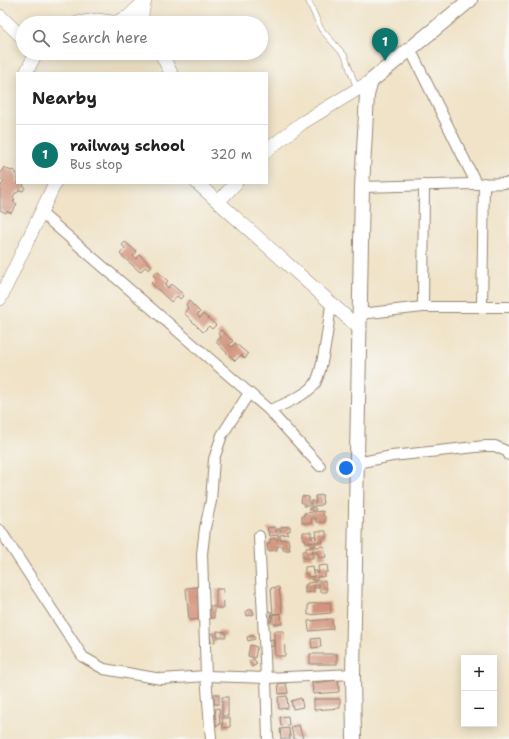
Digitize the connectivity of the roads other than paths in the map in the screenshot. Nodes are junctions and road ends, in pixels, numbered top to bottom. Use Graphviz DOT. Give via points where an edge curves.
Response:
graph roads {
  1 [pos="308,0"];
  2 [pos="470,0"];
  3 [pos="145,1"];
  4 [pos="0,16"];
  5 [pos="129,16"];
  6 [pos="142,16"];
  7 [pos="16,31"];
  8 [pos="410,49"];
  9 [pos="32,60"];
  10 [pos="164,60"];
  11 [pos="26,72"];
  12 [pos="170,72"];
  13 [pos="371,81"];
  14 [pos="357,90"];
  15 [pos="268,149"];
  16 [pos="480,183"];
  17 [pos="509,183"];
  18 [pos="55,184"];
  19 [pos="198,184"];
  20 [pos="235,184"];
  21 [pos="424,185"];
  22 [pos="362,187"];
  23 [pos="219,201"];
  24 [pos="41,213"];
  25 [pos="0,300"];
  26 [pos="332,304"];
  27 [pos="482,306"];
  28 [pos="423,307"];
  29 [pos="509,307"];
  30 [pos="360,314"];
  31 [pos="360,329"];
  32 [pos="249,393"];
  33 [pos="269,410"];
  34 [pos="509,455"];
  35 [pos="357,463"];
  36 [pos="320,466"];
  37 [pos="0,530"];
  38 [pos="259,536"];
  39 [pos="353,674"];
  40 [pos="206,676"];
  41 [pos="266,678"];
  42 [pos="211,739"];
  43 [pos="268,739"];
  44 [pos="354,739"];
  1 -- 14 [label="lane" via="320,28 345,56"];
  2 -- 8 [label="main road"];
  3 -- 5 [label="street"];
  3 -- 6 [label="street"];
  4 -- 7 [label="street"];
  8 -- 13 [label="main road"];
  8 -- 16 [label="street"];
  9 -- 11 [label="street"];
  10 -- 12 [label="street"];
  13 -- 14 [label="street"];
  13 -- 22 [label="main road" via="367,95"];
  14 -- 15 [label="street" via="302,123"];
  16 -- 17 [label="street"];
  16 -- 21 [label="street"];
  16 -- 27 [label="street"];
  18 -- 24 [label="street"];
  19 -- 23 [label="street"];
  20 -- 23 [label="street"];
  21 -- 22 [label="street"];
  21 -- 28 [label="street"];
  22 -- 30 [label="main road"];
  23 -- 26 [label="street"];
  24 -- 25 [label="street"];
  24 -- 32 [label="street"];
  26 -- 31 [label="street"];
  26 -- 33 [label="street" via="321,369 314,386 294,400"];
  27 -- 28 [label="street"];
  27 -- 29 [label="street"];
  28 -- 30 [label="street"];
  30 -- 31 [label="main road"];
  31 -- 35 [label="main road"];
  32 -- 33 [label="street"];
  32 -- 40 [label="street" via="222,435 214,459 211,501 202,554"];
  33 -- 36 [label="street"];
  34 -- 35 [label="street" via="495,446 485,446 392,456"];
  35 -- 39 [label="main road"];
  37 -- 40 [label="street" via="83,657 104,669 161,679"];
  38 -- 41 [label="street"];
  39 -- 41 [label="street"];
  39 -- 44 [label="main road"];
  40 -- 41 [label="street"];
  40 -- 42 [label="street"];
  41 -- 43 [label="street"];
}
